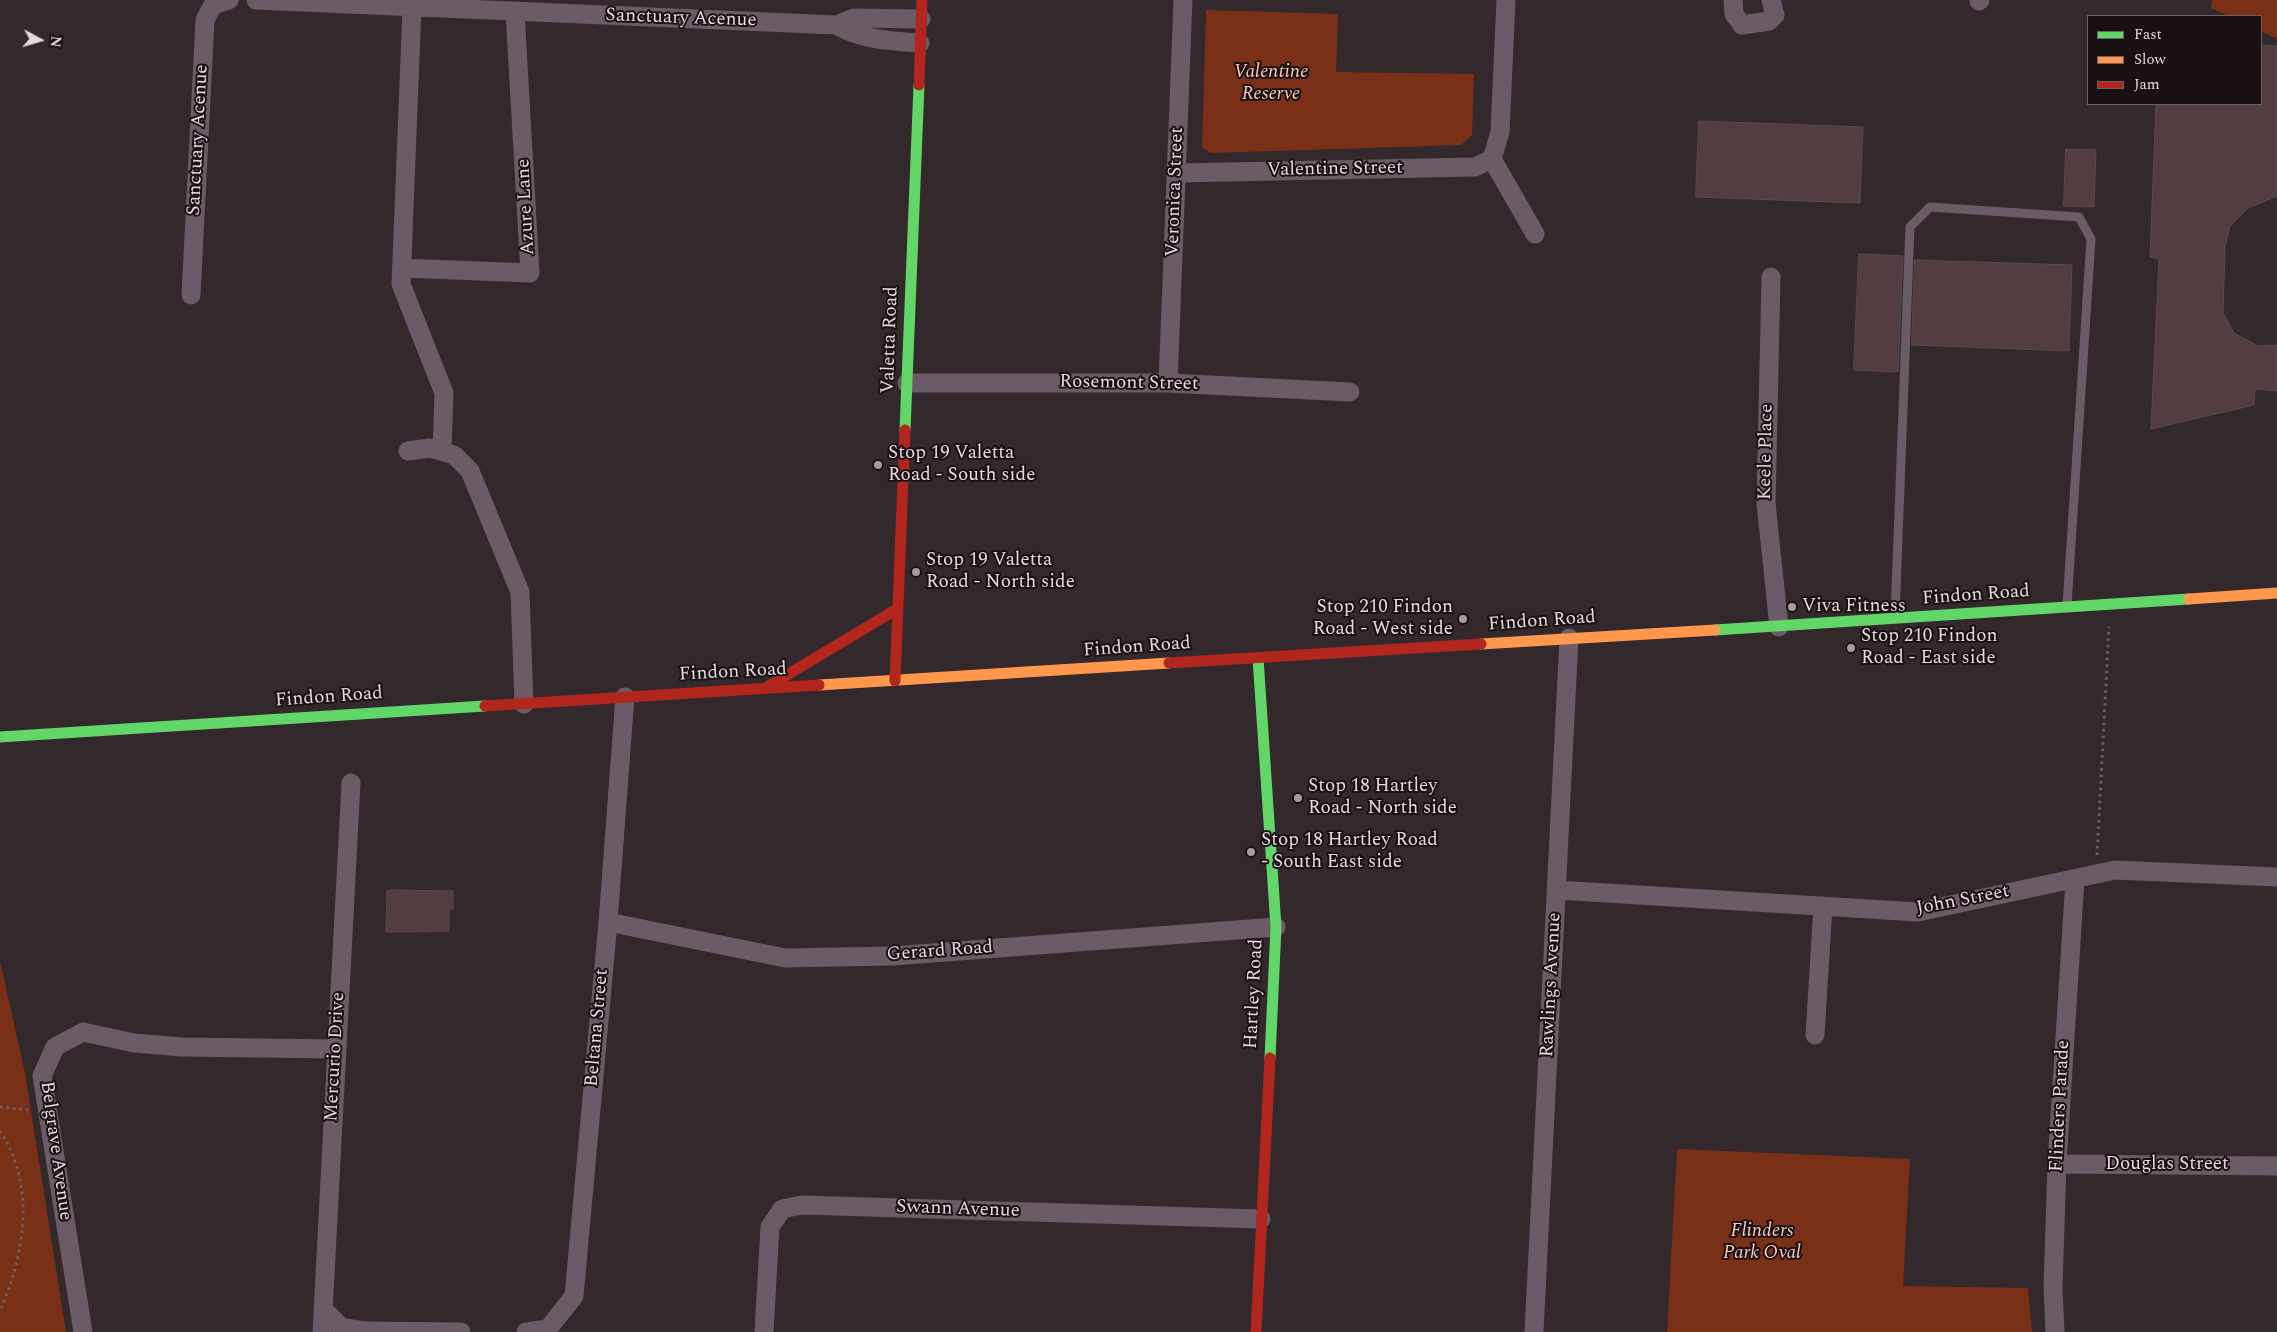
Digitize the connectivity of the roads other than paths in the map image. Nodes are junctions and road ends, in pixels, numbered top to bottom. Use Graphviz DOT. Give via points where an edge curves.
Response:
graph roads {
  1 [pos="229,0"];
  2 [pos="256,0"];
  3 [pos="922,0"];
  4 [pos="1183,0"];
  5 [pos="1506,0"];
  6 [pos="1734,0"];
  7 [pos="1771,0"];
  8 [pos="412,8"];
  9 [pos="515,12"];
  10 [pos="921,19"];
  11 [pos="836,25"];
  12 [pos="920,43"];
  13 [pos="1492,158"];
  14 [pos="1177,173"];
  15 [pos="1535,234"];
  16 [pos="402,268"];
  17 [pos="1771,277"];
  18 [pos="191,295"];
  19 [pos="1168,383"];
  20 [pos="907,384"];
  21 [pos="1350,392"];
  22 [pos="408,451"];
  23 [pos="442,451"];
  24 [pos="2277,593"];
  25 [pos="2067,608"];
  26 [pos="897,609"];
  27 [pos="1895,619"];
  28 [pos="1779,627"];
  29 [pos="1569,638"];
  30 [pos="1258,658"];
  31 [pos="895,681"];
  32 [pos="764,689"];
  33 [pos="625,697"];
  34 [pos="524,704"];
  35 [pos="0,737"];
  36 [pos="351,783"];
  37 [pos="2277,877"];
  38 [pos="2075,879"];
  39 [pos="1557,890"];
  40 [pos="1823,906"];
  41 [pos="608,922"];
  42 [pos="1276,927"];
  43 [pos="1815,1035"];
  44 [pos="337,1049"];
  45 [pos="2058,1164"];
  46 [pos="2277,1166"];
  47 [pos="1261,1219"];
  48 [pos="325,1311"];
  49 [pos="83,1332"];
  50 [pos="322,1332"];
  51 [pos="461,1332"];
  52 [pos="526,1332"];
  53 [pos="764,1332"];
  54 [pos="1256,1332"];
  55 [pos="1534,1332"];
  56 [pos="2055,1332"];
  1 -- 18 [label="street, Sanctuary Acenue" via="213,5 204,20"];
  2 -- 8 [label="street, Sanctuary Acenue"];
  3 -- 10 [label="main road, Valetta Road"];
  4 -- 14 [label="street, Veronica Street"];
  5 -- 13 [label="street" via="1500,132"];
  6 -- 7 [label="street" via="1734,14 1742,25 1768,20 1775,15"];
  8 -- 9 [label="street, Sanctuary Acenue"];
  8 -- 16 [label="street"];
  9 -- 11 [label="street, Sanctuary Acenue"];
  9 -- 16 [label="street, Azure Lane" via="530,273"];
  10 -- 11 [label="street, Sanctuary Acenue" via="854,18"];
  10 -- 12 [label="main road, Valetta Road"];
  11 -- 12 [label="street, Sanctuary Acenue" via="852,34 870,38"];
  12 -- 20 [label="main road, Valetta Road"];
  13 -- 14 [label="street, Valentine Street" via="1475,167"];
  13 -- 15 [label="street"];
  14 -- 19 [label="street, Veronica Street"];
  16 -- 23 [label="street" via="401,284 444,393"];
  17 -- 28 [label="street, Keele Place" via="1766,503"];
  19 -- 20 [label="street, Rosemont Street"];
  19 -- 21 [label="street, Rosemont Street"];
  20 -- 26 [label="main road, Valetta Road"];
  22 -- 23 [label="street" via="430,448"];
  23 -- 34 [label="street" via="454,454 470,471 520,592"];
  24 -- 25 [label="main road, Findon Road"];
  25 -- 27 [label="main road, Findon Road"];
  25 -- 27 [label="lane" via="2091,239 2079,217 1930,207 1910,227"];
  26 -- 31 [label="main road, Valetta Road"];
  26 -- 32 [label="main road"];
  27 -- 28 [label="main road, Findon Road"];
  28 -- 29 [label="main road, Findon Road"];
  29 -- 30 [label="main road, Findon Road"];
  29 -- 39 [label="street, Rawlings Avenue"];
  30 -- 31 [label="main road, Findon Road"];
  30 -- 42 [label="main road, Hartley Road"];
  31 -- 32 [label="main road, Findon Road"];
  32 -- 33 [label="main road, Findon Road"];
  33 -- 34 [label="main road, Findon Road"];
  33 -- 41 [label="street, Beltana Street"];
  34 -- 35 [label="main road, Findon Road"];
  36 -- 44 [label="street, Mercurio Drive"];
  37 -- 38 [label="street, John Street" via="2115,870"];
  38 -- 40 [label="street, John Street" via="1918,912"];
  38 -- 45 [label="street, Flinders Parade"];
  39 -- 40 [label="street, John Street"];
  39 -- 55 [label="street, Rawlings Avenue"];
  40 -- 43 [label="street"];
  41 -- 42 [label="street, Gerard Road" via="785,958 893,956"];
  41 -- 52 [label="street, Beltana Street" via="574,1296 548,1329"];
  42 -- 47 [label="main road, Hartley Road"];
  44 -- 48 [label="street, Mercurio Drive" via="323,1285"];
  44 -- 49 [label="street, Belgrave Avenue" via="182,1047 134,1043 83,1032 55,1047 42,1076"];
  45 -- 46 [label="street, Douglas Street"];
  45 -- 56 [label="street, Flinders Parade" via="2052,1287"];
  47 -- 53 [label="street, Swann Avenue" via="802,1205 782,1209 770,1226"];
  47 -- 54 [label="main road, Hartley Road"];
  48 -- 50 [label="street, Mercurio Drive"];
  48 -- 51 [label="street" via="340,1327 365,1331"];
}
